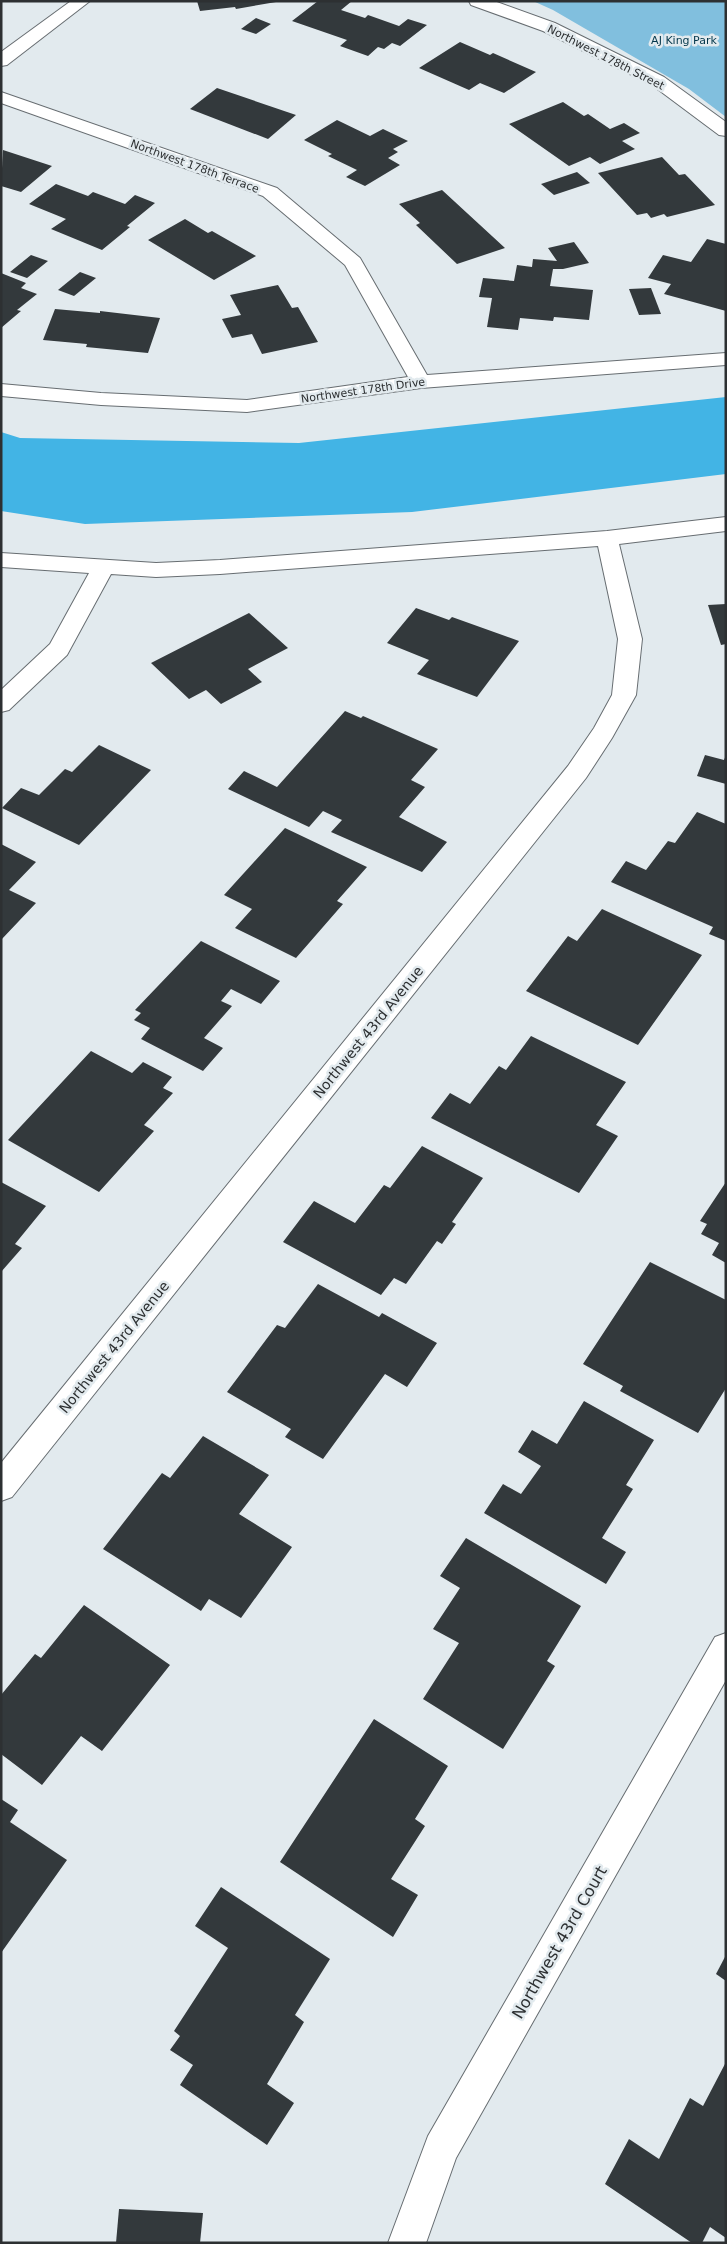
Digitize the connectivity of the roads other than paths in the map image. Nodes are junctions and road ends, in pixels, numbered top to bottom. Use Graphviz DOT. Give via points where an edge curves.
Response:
graph roads {
  1 [pos="82,1"];
  2 [pos="477,1"];
  3 [pos="1,60"];
  4 [pos="1,97"];
  5 [pos="726,131"];
  6 [pos="726,359"];
  7 [pos="421,382"];
  8 [pos="1,390"];
  9 [pos="726,524"];
  10 [pos="607,538"];
  11 [pos="1,560"];
  12 [pos="104,567"];
  13 [pos="1,704"];
  14 [pos="1,1487"];
  15 [pos="726,1648"];
  16 [pos="407,2243"];
  1 -- 3 [label="street"];
  2 -- 5 [label="street, Northwest 178th Street" via="549,27 658,81"];
  4 -- 7 [label="street, Northwest 178th Terrace" via="270,192 353,262"];
  6 -- 7 [label="street, Northwest 178th Drive"];
  7 -- 8 [label="street, Northwest 178th Drive" via="247,406"];
  9 -- 10 [label="street"];
  10 -- 12 [label="street" via="220,567 156,570"];
  10 -- 14 [label="street, Northwest 43rd Avenue" via="630,639 624,695 604,732 577,772"];
  11 -- 12 [label="street"];
  12 -- 13 [label="street" via="60,649"];
  15 -- 16 [label="street, Northwest 43rd Court" via="441,2150"];
}
